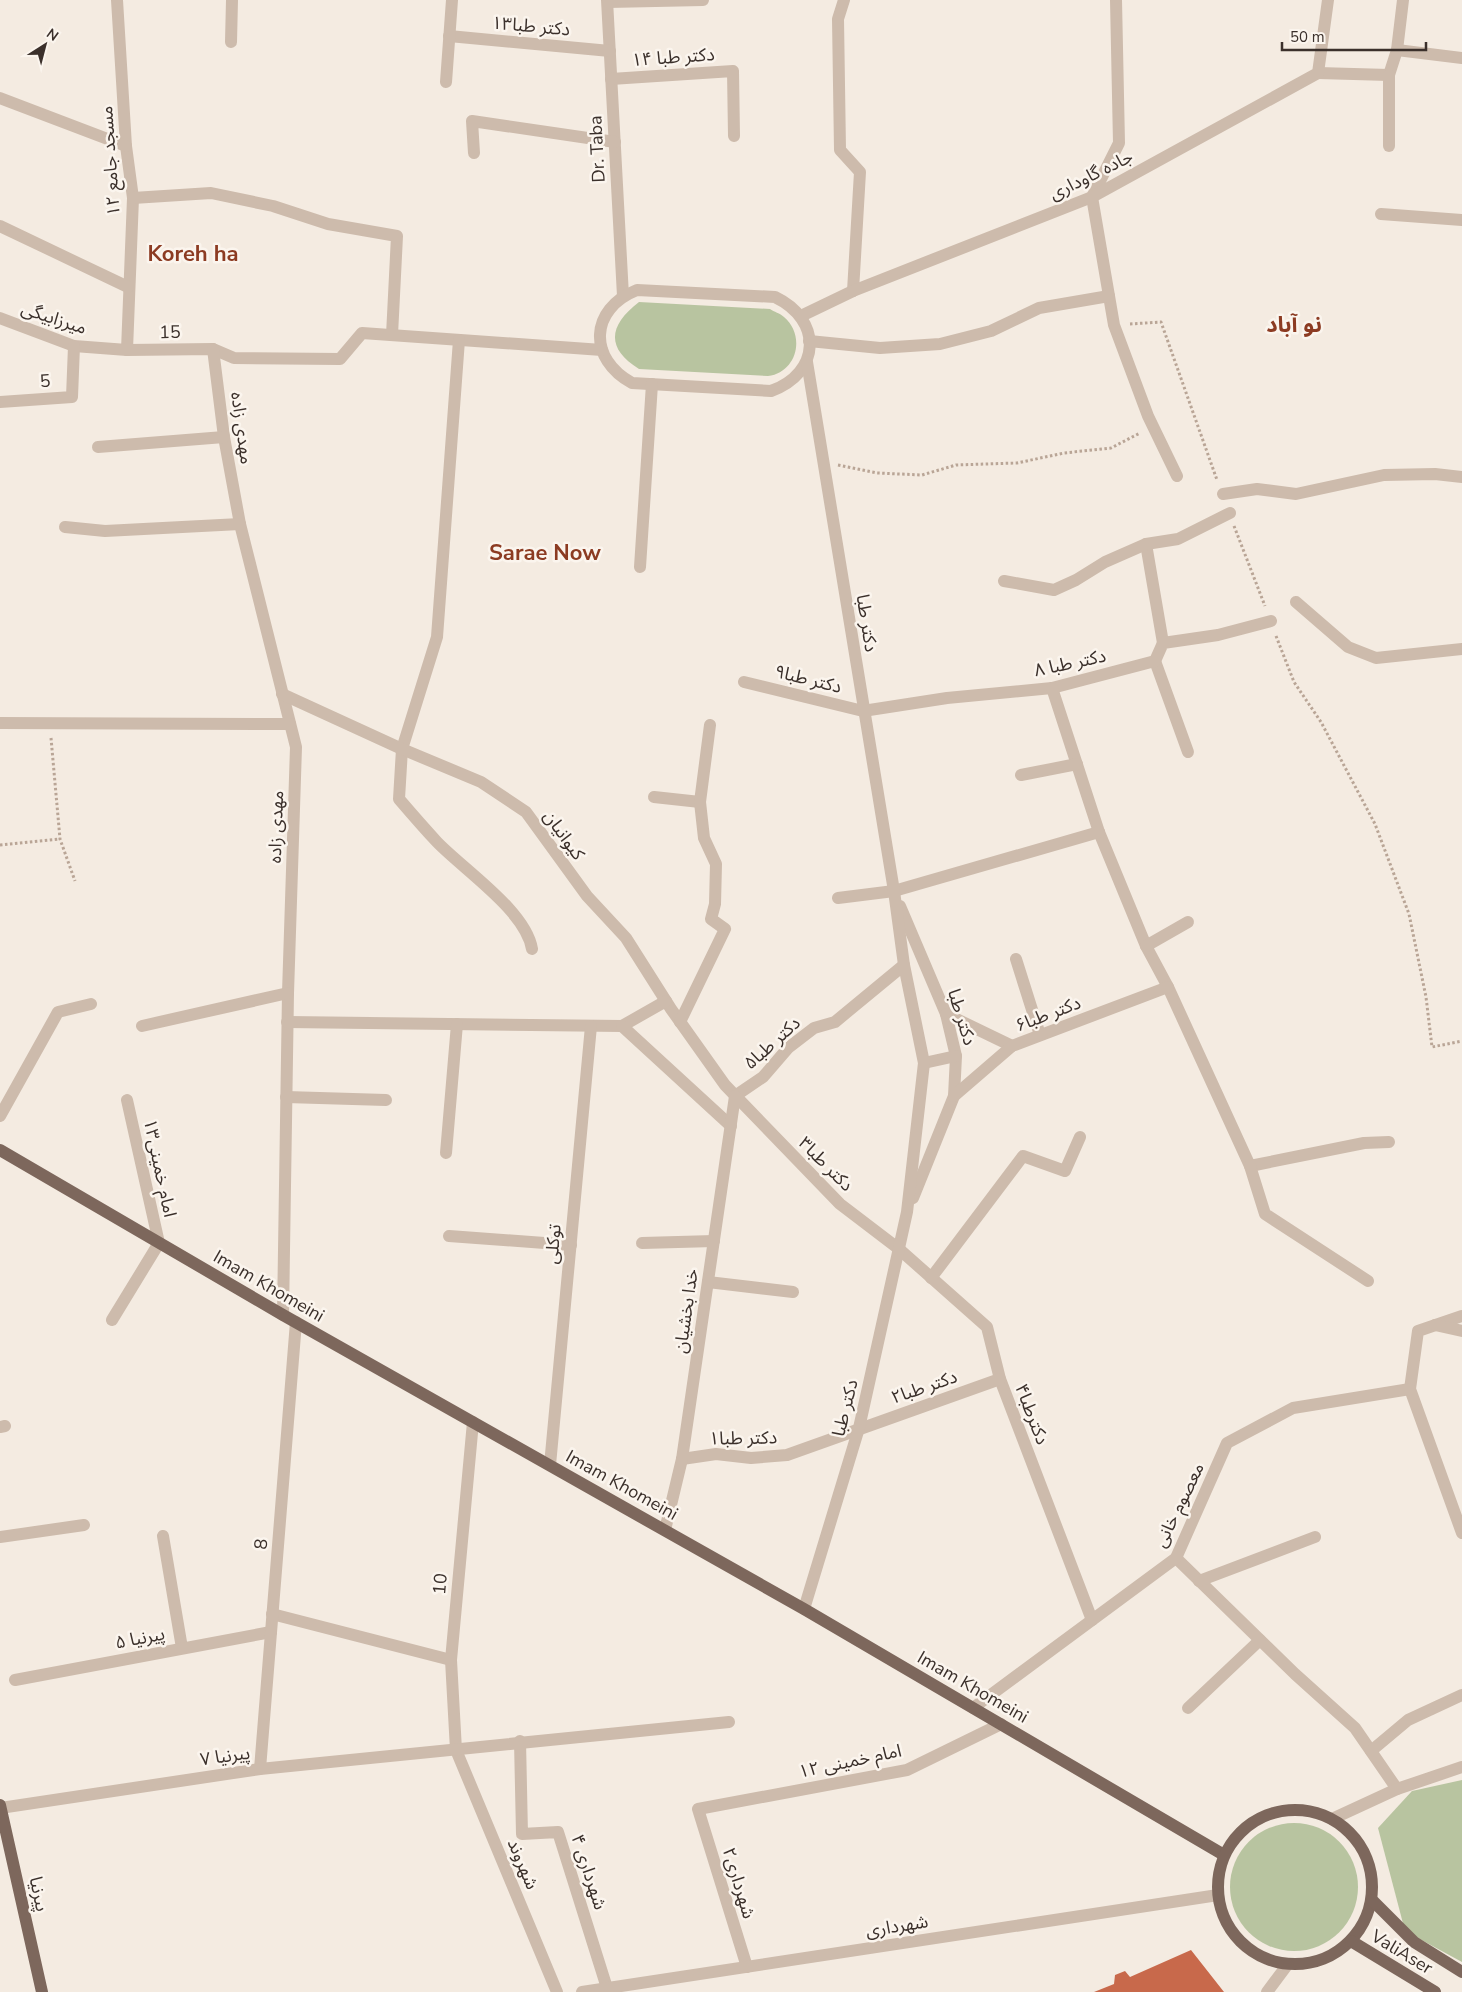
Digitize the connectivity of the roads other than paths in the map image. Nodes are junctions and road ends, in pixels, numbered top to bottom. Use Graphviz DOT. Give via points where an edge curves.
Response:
graph roads {
  1 [pos="117,0"];
  2 [pos="232,0"];
  3 [pos="452,0"];
  4 [pos="703,0"];
  5 [pos="844,0"];
  6 [pos="1116,0"];
  7 [pos="1328,0"];
  8 [pos="1402,0"];
  9 [pos="608,1"];
  10 [pos="449,36"];
  11 [pos="231,42"];
  12 [pos="1397,50"];
  13 [pos="610,51"];
  14 [pos="1462,58"];
  15 [pos="1318,73"];
  16 [pos="1389,75"];
  17 [pos="611,79"];
  18 [pos="446,82"];
  19 [pos="0,98"];
  20 [pos="734,136"];
  21 [pos="615,142"];
  22 [pos="126,146"];
  23 [pos="1388,146"];
  24 [pos="474,153"];
  25 [pos="1092,197"];
  26 [pos="133,198"];
  27 [pos="1381,214"];
  28 [pos="1462,220"];
  29 [pos="0,226"];
  30 [pos="128,287"];
  31 [pos="853,291"];
  32 [pos="623,296"];
  33 [pos="1109,296"];
  34 [pos="801,316"];
  35 [pos="0,318"];
  36 [pos="392,335"];
  37 [pos="459,340"];
  38 [pos="809,342"];
  39 [pos="74,346"];
  40 [pos="214,349"];
  41 [pos="128,350"];
  42 [pos="602,350"];
  43 [pos="806,362"];
  44 [pos="652,384"];
  45 [pos="0,402"];
  46 [pos="224,437"];
  47 [pos="98,447"];
  48 [pos="1178,476"];
  49 [pos="1462,477"];
  50 [pos="1222,494"];
  51 [pos="1230,513"];
  52 [pos="240,524"];
  53 [pos="65,527"];
  54 [pos="1146,544"];
  55 [pos="640,567"];
  56 [pos="1004,582"];
  57 [pos="1296,602"];
  58 [pos="1271,621"];
  59 [pos="1163,643"];
  60 [pos="1462,649"];
  61 [pos="1155,661"];
  62 [pos="744,682"];
  63 [pos="1052,688"];
  64 [pos="282,694"];
  65 [pos="863,711"];
  66 [pos="0,723"];
  67 [pos="290,724"];
  68 [pos="710,725"];
  69 [pos="402,749"];
  70 [pos="1188,752"];
  71 [pos="1077,764"];
  72 [pos="1020,775"];
  73 [pos="654,797"];
  74 [pos="700,802"];
  75 [pos="1099,832"];
  76 [pos="894,891"];
  77 [pos="838,898"];
  78 [pos="1188,922"];
  79 [pos="1146,946"];
  80 [pos="532,949"];
  81 [pos="1016,959"];
  82 [pos="904,965"];
  83 [pos="1168,987"];
  84 [pos="288,993"];
  85 [pos="666,1001"];
  86 [pos="91,1004"];
  87 [pos="946,1014"];
  88 [pos="287,1022"];
  89 [pos="680,1022"];
  90 [pos="457,1024"];
  91 [pos="142,1026"];
  92 [pos="591,1026"];
  93 [pos="622,1026"];
  94 [pos="1040,1035"];
  95 [pos="1012,1046"];
  96 [pos="956,1056"];
  97 [pos="924,1063"];
  98 [pos="735,1096"];
  99 [pos="954,1096"];
  100 [pos="286,1097"];
  101 [pos="127,1100"];
  102 [pos="386,1100"];
  103 [pos="0,1116"];
  104 [pos="731,1126"];
  105 [pos="1080,1137"];
  106 [pos="1388,1142"];
  107 [pos="0,1150"];
  108 [pos="446,1153"];
  109 [pos="1250,1166"];
  110 [pos="907,1212"];
  111 [pos="450,1236"];
  112 [pos="714,1241"];
  113 [pos="159,1243"];
  114 [pos="642,1243"];
  115 [pos="571,1245"];
  116 [pos="899,1249"];
  117 [pos="931,1278"];
  118 [pos="1368,1281"];
  119 [pos="708,1282"];
  120 [pos="793,1292"];
  121 [pos="283,1315"];
  122 [pos="1462,1316"];
  123 [pos="112,1320"];
  124 [pos="296,1322"];
  125 [pos="1434,1325"];
  126 [pos="1462,1331"];
  127 [pos="1000,1379"];
  128 [pos="1410,1389"];
  129 [pos="473,1422"];
  130 [pos="859,1428"];
  131 [pos="682,1458"];
  132 [pos="550,1465"];
  133 [pos="84,1525"];
  134 [pos="665,1530"];
  135 [pos="1462,1533"];
  136 [pos="163,1536"];
  137 [pos="0,1537"];
  138 [pos="1315,1537"];
  139 [pos="1176,1558"];
  140 [pos="1199,1581"];
  141 [pos="804,1609"];
  142 [pos="272,1614"];
  143 [pos="1092,1620"];
  144 [pos="271,1632"];
  145 [pos="1260,1640"];
  146 [pos="182,1648"];
  147 [pos="451,1660"];
  148 [pos="15,1680"];
  149 [pos="1462,1695"];
  150 [pos="973,1708"];
  151 [pos="1188,1708"];
  152 [pos="729,1722"];
  153 [pos="1001,1724"];
  154 [pos="520,1741"];
  155 [pos="456,1750"];
  156 [pos="1371,1752"];
  157 [pos="1462,1767"];
  158 [pos="260,1769"];
  159 [pos="1397,1789"];
  160 [pos="0,1806"];
  161 [pos="698,1809"];
  162 [pos="1332,1819"];
  163 [pos="1224,1855"];
  164 [pos="1218,1895"];
  165 [pos="1372,1900"];
  166 [pos="1351,1941"];
  167 [pos="1288,1964"];
  168 [pos="747,1967"];
  169 [pos="1462,1972"];
  170 [pos="607,1988"];
  171 [pos="639,1988"];
  172 [pos="42,1992"];
  173 [pos="557,1992"];
  174 [pos="582,1992"];
  175 [pos="1267,1992"];
  176 [pos="1435,1992"];
  1 -- 22 [label="street, مسجد جامع ۱۲"];
  2 -- 11 [label="street"];
  3 -- 10 [label="street"];
  4 -- 9 [label="street"];
  5 -- 31 [label="street" via="838,19 840,150 860,172"];
  6 -- 25 [label="street" via="1119,143"];
  7 -- 15 [label="street"];
  8 -- 12 [label="street"];
  9 -- 13 [label="street, Dr. Taba"];
  10 -- 13 [label="street, دکتر طبا۱۳"];
  10 -- 18 [label="street"];
  12 -- 14 [label="street"];
  12 -- 16 [label="street"];
  13 -- 17 [label="street, Dr. Taba"];
  15 -- 16 [label="street"];
  15 -- 25 [label="street, جاده گاوداری"];
  16 -- 23 [label="street"];
  17 -- 20 [label="street, دکتر طبا ۱۴" via="732,71"];
  17 -- 21 [label="street, Dr. Taba"];
  19 -- 22 [label="street"];
  21 -- 24 [label="street" via="472,121"];
  21 -- 32 [label="street, Dr. Taba"];
  22 -- 26 [label="street, مسجد جامع ۱۲"];
  25 -- 31 [label="street, جاده گاوداری"];
  25 -- 33 [label="street"];
  26 -- 30 [label="street, مسجد جامع ۱۲"];
  26 -- 36 [label="street" via="211,193 273,206 328,224 397,236"];
  27 -- 28 [label="street"];
  29 -- 30 [label="street"];
  30 -- 41 [label="street, مسجد جامع ۱۲"];
  31 -- 34 [label="street, جاده گاوداری"];
  32 -- 34 [label="street" via="637,290 775,298 790,304"];
  32 -- 42 [label="street" via="611,306 603,320"];
  33 -- 38 [label="street" via="1039,308 991,331 940,344 880,348"];
  33 -- 48 [label="street" via="1114,325 1153,427"];
  34 -- 38 [label="street" via="808,330"];
  35 -- 39 [label="street, میرزابیگی"];
  36 -- 37 [label="street"];
  36 -- 40 [label="street" via="362,333 340,359 234,358"];
  37 -- 42 [label="street"];
  37 -- 69 [label="street" via="437,637"];
  38 -- 43 [label="street"];
  39 -- 41 [label="street, میرزابیگی"];
  39 -- 45 [label="street, 5" via="72,397"];
  40 -- 41 [label="street, 15"];
  40 -- 46 [label="street, مهدی زاده"];
  42 -- 44 [label="street" via="618,376 632,383"];
  43 -- 44 [label="street" via="786,386 771,391"];
  43 -- 65 [label="street, دکتر طبا"];
  44 -- 55 [label="street"];
  46 -- 47 [label="street"];
  46 -- 52 [label="street, مهدی زاده"];
  49 -- 50 [label="street" via="1384,475 1296,494 1257,489"];
  51 -- 54 [label="street" via="1178,539"];
  52 -- 53 [label="street" via="105,531"];
  52 -- 64 [label="street, مهدی زاده"];
  54 -- 56 [label="street" via="1054,590"];
  54 -- 59 [label="street"];
  57 -- 60 [label="street" via="1348,647 1376,658"];
  58 -- 59 [label="street" via="1218,636"];
  59 -- 61 [label="street"];
  61 -- 63 [label="street, دکتر طبا ۸"];
  61 -- 70 [label="street"];
  62 -- 65 [label="street, دکتر طبا۹"];
  63 -- 65 [label="street, دکتر طبا ۸" via="947,698"];
  63 -- 71 [label="street"];
  64 -- 67 [label="street, مهدی زاده"];
  64 -- 69 [label="street, کیوانیان"];
  65 -- 76 [label="street, دکتر طبا"];
  66 -- 67 [label="street"];
  67 -- 84 [label="street, مهدی زاده" via="296,747"];
  68 -- 74 [label="street"];
  69 -- 80 [label="street" via="398,799 517,920 530,936"];
  69 -- 85 [label="street, کیوانیان" via="482,782 526,812 586,896 626,938"];
  71 -- 72 [label="street"];
  71 -- 75 [label="street"];
  73 -- 74 [label="street"];
  74 -- 89 [label="street" via="704,838 716,864 711,919 725,929"];
  75 -- 76 [label="street"];
  75 -- 79 [label="street"];
  76 -- 77 [label="street"];
  76 -- 82 [label="street, دکتر طبا"];
  76 -- 87 [label="street, دکتر طبا"];
  78 -- 79 [label="street"];
  79 -- 83 [label="street"];
  81 -- 94 [label="street"];
  82 -- 97 [label="street, دکتر طبا"];
  82 -- 98 [label="street, دکتر طبا۵" via="835,1022 807,1033 788,1048 763,1077"];
  83 -- 94 [label="street, دکتر طبا۶"];
  83 -- 109 [label="street"];
  84 -- 88 [label="street, مهدی زاده"];
  84 -- 91 [label="street"];
  85 -- 89 [label="street, کیوانیان"];
  85 -- 93 [label="street"];
  86 -- 103 [label="street" via="58,1012"];
  87 -- 95 [label="street"];
  87 -- 96 [label="street, دکتر طبا"];
  88 -- 90 [label="street"];
  88 -- 100 [label="street, مهدی زاده"];
  89 -- 98 [label="street, کیوانیان"];
  90 -- 92 [label="street"];
  90 -- 108 [label="street"];
  92 -- 93 [label="street"];
  92 -- 115 [label="street, توکلی"];
  93 -- 104 [label="street"];
  94 -- 95 [label="street, دکتر طبا۶"];
  95 -- 99 [label="street, دکتر طبا۶"];
  96 -- 97 [label="street"];
  96 -- 99 [label="street, دکتر طبا"];
  97 -- 110 [label="street, دکتر طبا"];
  98 -- 104 [label="street, خدا بخشیان"];
  98 -- 116 [label="street, دکتر طبا۳" via="840,1204"];
  99 -- 110 [label="street, دکتر طبا"];
  100 -- 102 [label="street"];
  100 -- 121 [label="street, مهدی زاده"];
  101 -- 113 [label="street, امام خمینی۱۳"];
  104 -- 112 [label="street, خدا بخشیان"];
  105 -- 117 [label="street" via="1065,1171 1023,1156"];
  106 -- 109 [label="street" via="1364,1143"];
  107 -- 113 [label="main road, Imam Khomeini"];
  109 -- 118 [label="street" via="1265,1214"];
  110 -- 116 [label="street, دکتر طبا"];
  111 -- 115 [label="street"];
  112 -- 114 [label="street"];
  112 -- 119 [label="street, خدا بخشیان"];
  113 -- 121 [label="main road, Imam Khomeini"];
  113 -- 123 [label="street"];
  115 -- 132 [label="street, توکلی"];
  116 -- 117 [label="street, دکترطبا۴"];
  116 -- 130 [label="street, دکتر طبا"];
  117 -- 127 [label="street, دکترطبا۴" via="986,1327"];
  119 -- 120 [label="street"];
  119 -- 131 [label="street, خدا بخشیان"];
  121 -- 124 [label="main road, Imam Khomeini"];
  122 -- 125 [label="street"];
  124 -- 129 [label="main road, Imam Khomeini"];
  124 -- 142 [label="street, 8"];
  125 -- 126 [label="street"];
  125 -- 128 [label="street" via="1418,1331"];
  127 -- 130 [label="street, دکتر طبا۲"];
  127 -- 143 [label="street, دکترطبا۴"];
  128 -- 135 [label="street"];
  128 -- 139 [label="street, معصوم خانی" via="1293,1408 1227,1443"];
  129 -- 132 [label="main road, Imam Khomeini"];
  129 -- 147 [label="street, 10"];
  130 -- 131 [label="street, دکتر طبا۱" via="787,1455 751,1458 716,1454"];
  130 -- 141 [label="street, دکتر طبا"];
  131 -- 134 [label="street, خدا بخشیان"];
  132 -- 134 [label="main road, Imam Khomeini"];
  133 -- 137 [label="street"];
  134 -- 141 [label="main road, Imam Khomeini"];
  136 -- 146 [label="street"];
  138 -- 140 [label="street"];
  139 -- 140 [label="street"];
  139 -- 143 [label="street, معصوم خانی"];
  140 -- 145 [label="street"];
  141 -- 150 [label="main road, Imam Khomeini"];
  142 -- 144 [label="street, 8"];
  142 -- 147 [label="street"];
  143 -- 150 [label="street, معصوم خانی"];
  144 -- 146 [label="street, پیرنیا ۵"];
  144 -- 158 [label="street, 8"];
  145 -- 151 [label="street"];
  145 -- 156 [label="street" via="1355,1728"];
  146 -- 148 [label="street, پیرنیا ۵"];
  147 -- 155 [label="street, 10"];
  149 -- 156 [label="street" via="1408,1720"];
  150 -- 153 [label="main road, Imam Khomeini"];
  152 -- 154 [label="street, پیرنیا ۷"];
  153 -- 161 [label="street, امام خمینی ۱۲" via="907,1770"];
  153 -- 163 [label="main road, Imam Khomeini"];
  154 -- 155 [label="street, پیرنیا ۷"];
  154 -- 170 [label="street, شهرداری ۴" via="522,1834 558,1832"];
  155 -- 158 [label="street, پیرنیا ۷"];
  155 -- 173 [label="street, شهروند"];
  156 -- 159 [label="street"];
  157 -- 159 [label="street"];
  158 -- 160 [label="street, پیرنیا ۷"];
  159 -- 162 [label="street"];
  160 -- 172 [label="main road, پیرنیا"];
  161 -- 168 [label="street, شهرداری۲"];
  162 -- 163 [label="main road" via="1309,1811 1285,1810 1260,1818 1239,1833"];
  162 -- 165 [label="main road" via="1351,1833 1365,1853 1372,1876"];
  163 -- 164 [label="main road" via="1218,1875"];
  164 -- 167 [label="main road" via="1225,1921 1241,1942 1263,1957"];
  164 -- 168 [label="street, شهرداری"];
  165 -- 166 [label="main road" via="1364,1923"];
  165 -- 169 [label="main road, ValiAser" via="1414,1942"];
  166 -- 167 [label="main road" via="1332,1955"];
  166 -- 176 [label="main road, ValiAser"];
  167 -- 175 [label="street"];
  168 -- 171 [label="street, شهرداری"];
  170 -- 171 [label="street, شهرداری"];
  170 -- 174 [label="street, شهرداری"];
}
